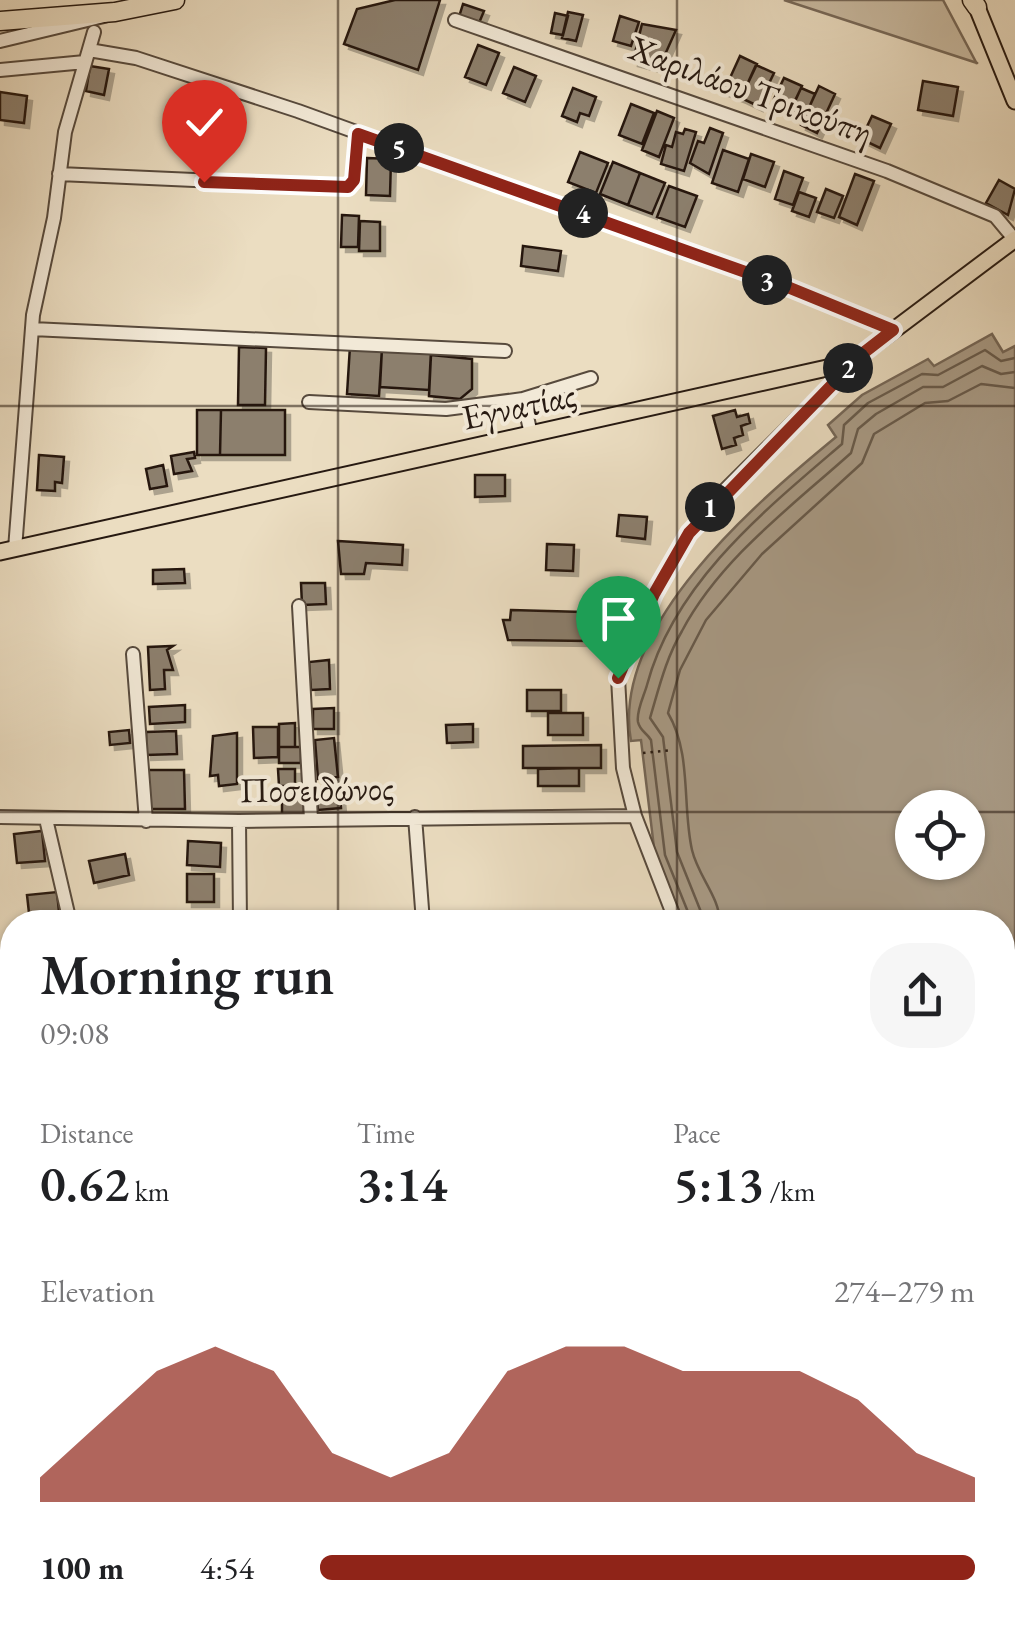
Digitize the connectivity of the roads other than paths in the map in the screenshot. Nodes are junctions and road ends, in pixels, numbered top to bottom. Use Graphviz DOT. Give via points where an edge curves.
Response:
graph roads {
  1 [pos="176,0"];
  2 [pos="974,2"];
  3 [pos="115,12"];
  4 [pos="454,20"];
  5 [pos="0,21"];
  6 [pos="94,32"];
  7 [pos="0,41"];
  8 [pos="88,56"];
  9 [pos="0,70"];
  10 [pos="1015,102"];
  11 [pos="358,134"];
  12 [pos="59,174"];
  13 [pos="1015,240"];
  14 [pos="32,329"];
  15 [pos="893,330"];
  16 [pos="505,350"];
  17 [pos="862,354"];
  18 [pos="591,378"];
  19 [pos="523,399"];
  20 [pos="309,402"];
  21 [pos="531,434"];
  22 [pos="8,550"];
  23 [pos="298,606"];
  24 [pos="133,654"];
  25 [pos="635,816"];
  26 [pos="416,817"];
  27 [pos="0,818"];
  28 [pos="46,819"];
  29 [pos="311,819"];
  30 [pos="146,820"];
  31 [pos="240,821"];
  32 [pos="67,910"];
  33 [pos="240,910"];
  34 [pos="422,910"];
  35 [pos="671,910"];
  1 -- 3 [label="highway"];
  2 -- 10 [label="main road"];
  3 -- 5 [label="highway"];
  3 -- 7 [label="street"];
  4 -- 13 [label="street, Χαριλάου Τρικούπη" via="888,171 995,216"];
  6 -- 8 [label="street"];
  8 -- 9 [label="street"];
  8 -- 11 [label="street" via="151,62"];
  8 -- 12 [label="street"];
  11 -- 12 [label="street" via="348,187"];
  11 -- 15 [label="street"];
  12 -- 14 [label="street"];
  13 -- 15 [label="main road, Εγνατίας"];
  14 -- 16 [label="street"];
  14 -- 22 [label="street"];
  15 -- 17 [label="main road, Εγνατίας"];
  17 -- 21 [label="main road, Εγνατίας" via="823,370"];
  17 -- 25 [label="street" via="722,494 689,533 654,594 618,678 617,722"];
  18 -- 19 [label="street"];
  19 -- 20 [label="street" via="446,409"];
  19 -- 21 [label="street"];
  21 -- 22 [label="main road, Εγνατίας"];
  23 -- 29 [label="street"];
  24 -- 30 [label="street"];
  25 -- 26 [label="street, Ποσειδώνος"];
  25 -- 35 [label="street"];
  26 -- 29 [label="street, Ποσειδώνος"];
  26 -- 34 [label="street"];
  27 -- 28 [label="street, Ποσειδώνος"];
  28 -- 30 [label="street, Ποσειδώνος"];
  28 -- 32 [label="street"];
  29 -- 31 [label="street, Ποσειδώνος"];
  30 -- 31 [label="street, Ποσειδώνος"];
  31 -- 33 [label="street"];
}
